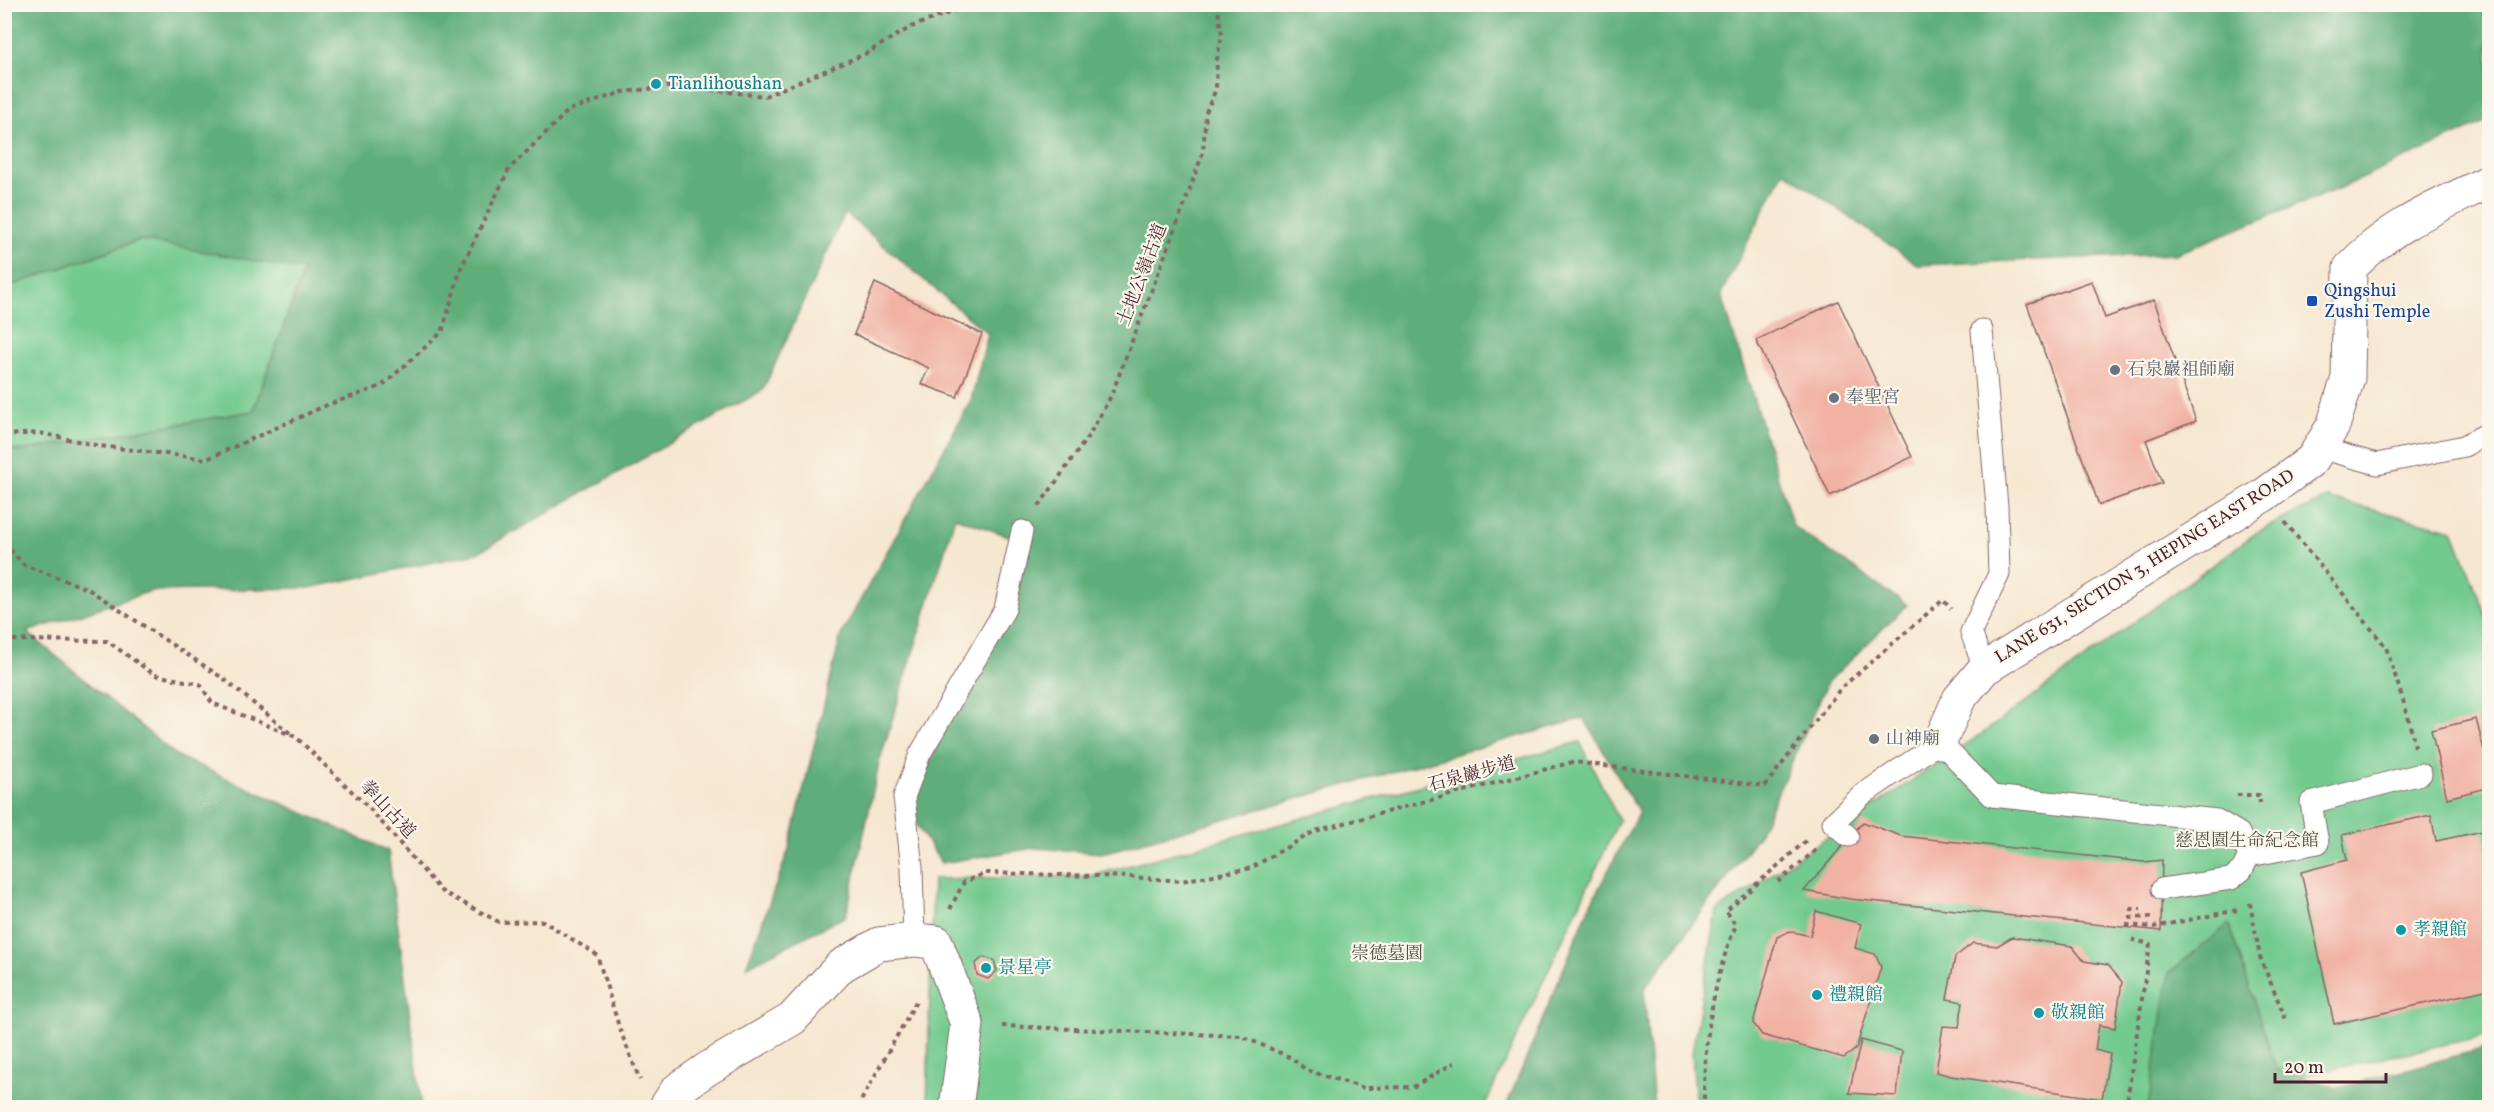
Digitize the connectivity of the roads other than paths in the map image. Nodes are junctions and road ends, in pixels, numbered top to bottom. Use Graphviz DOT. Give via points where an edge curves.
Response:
graph roads {
  1 [pos="2490,181"];
  2 [pos="1982,330"];
  3 [pos="2490,432"];
  4 [pos="2319,448"];
  5 [pos="1022,531"];
  6 [pos="1984,669"];
  7 [pos="1941,742"];
  8 [pos="2421,774"];
  9 [pos="1848,836"];
  10 [pos="2249,856"];
  11 [pos="2162,889"];
  12 [pos="925,941"];
  13 [pos="665,1107"];
  14 [pos="956,1107"];
  1 -- 4 [label="street, LANE 631, SECTION 3, HEPING EAST ROAD" via="2401,225 2372,245 2350,268 2348,378 2333,426"];
  2 -- 6 [label="lane" via="1999,574 1971,632"];
  3 -- 4 [label="lane" via="2464,446 2378,464"];
  4 -- 6 [label="street, LANE 631, SECTION 3, HEPING EAST ROAD" via="2312,460 2264,495"];
  5 -- 12 [label="lane" via="1005,609 920,754 904,797"];
  6 -- 7 [label="street, LANE 631, SECTION 3, HEPING EAST ROAD" via="1959,699"];
  7 -- 9 [label="lane" via="1862,795 1833,823"];
  7 -- 10 [label="lane" via="1992,796 2217,820 2239,833"];
  8 -- 10 [label="lane" via="2311,803 2318,843"];
  10 -- 11 [label="lane" via="2242,870 2231,879"];
  12 -- 13 [label="street" via="879,944 841,966 792,1019 697,1076 677,1090"];
  12 -- 14 [label="street" via="967,1024"];
}
